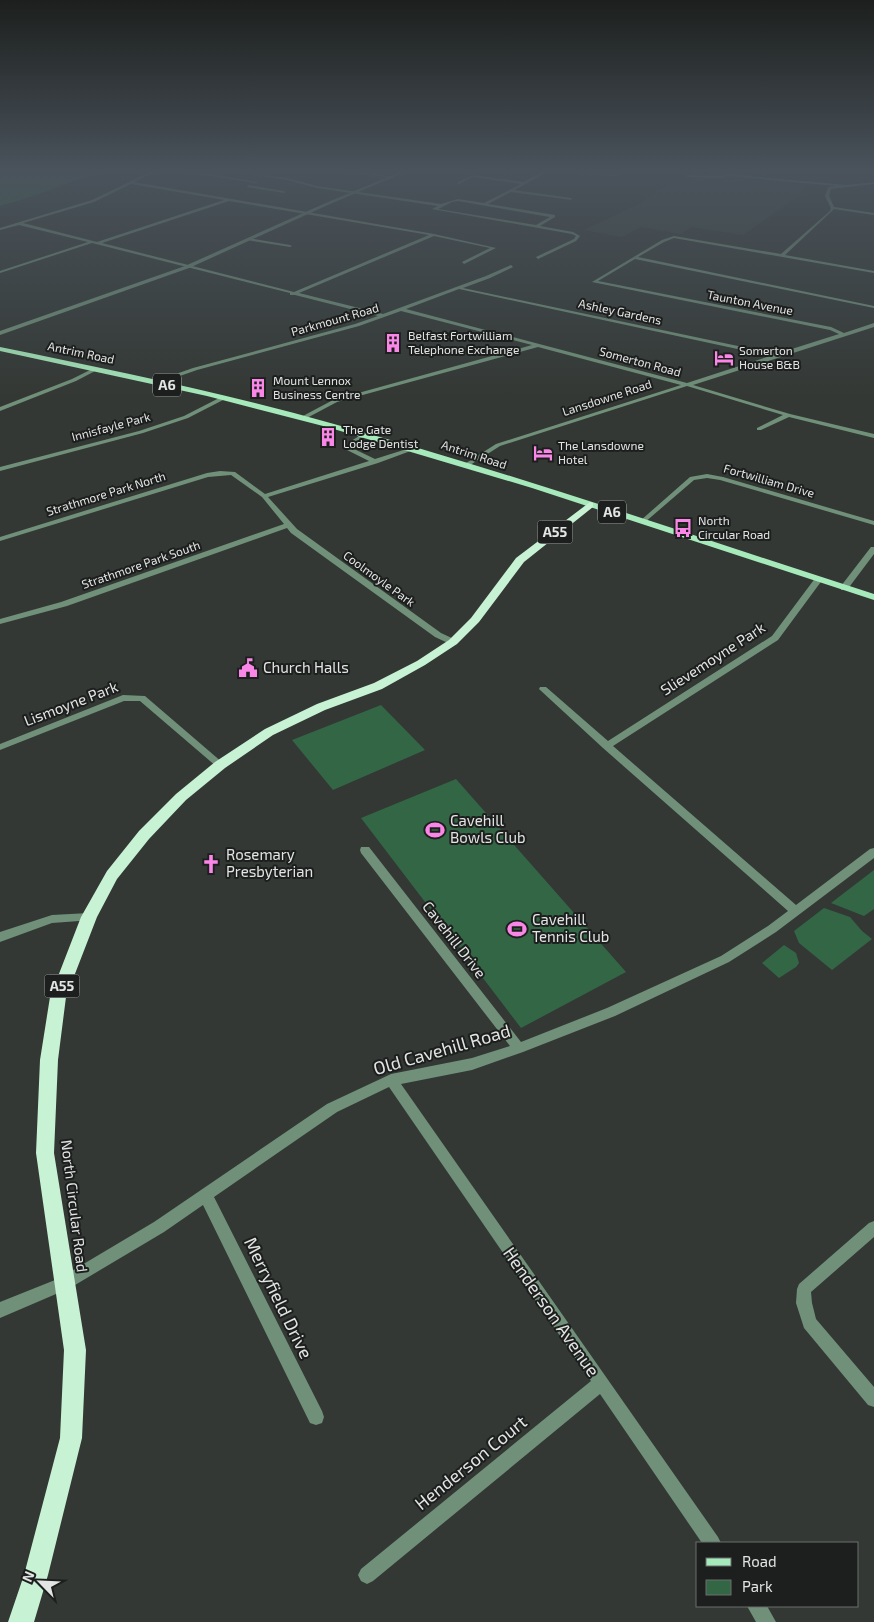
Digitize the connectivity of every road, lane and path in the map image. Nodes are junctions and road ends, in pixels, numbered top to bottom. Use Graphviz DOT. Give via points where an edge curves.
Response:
graph roads {
  1 [pos="80,246"];
  2 [pos="105,246"];
  3 [pos="233,246"];
  4 [pos="408,246"];
  5 [pos="483,246"];
  6 [pos="563,246"];
  7 [pos="657,246"];
  8 [pos="723,246"];
  9 [pos="793,246"];
  10 [pos="782,256"];
  11 [pos="538,258"];
  12 [pos="634,258"];
  13 [pos="464,263"];
  14 [pos="511,266"];
  15 [pos="187,267"];
  16 [pos="0,272"];
  17 [pos="874,272"];
  18 [pos="459,288"];
  19 [pos="292,294"];
  20 [pos="874,307"];
  21 [pos="400,309"];
  22 [pos="385,316"];
  23 [pos="874,325"];
  24 [pos="0,333"];
  25 [pos="844,334"];
  26 [pos="539,345"];
  27 [pos="0,349"];
  28 [pos="777,356"];
  29 [pos="96,369"];
  30 [pos="162,384"];
  31 [pos="688,384"];
  32 [pos="223,398"];
  33 [pos="0,409"];
  34 [pos="788,415"];
  35 [pos="303,418"];
  36 [pos="759,429"];
  37 [pos="364,435"];
  38 [pos="874,436"];
  39 [pos="413,449"];
  40 [pos="376,462"];
  41 [pos="465,466"];
  42 [pos="0,469"];
  43 [pos="220,473"];
  44 [pos="264,496"];
  45 [pos="590,505"];
  46 [pos="642,522"];
  47 [pos="874,523"];
  48 [pos="291,528"];
  49 [pos="0,539"];
  50 [pos="874,549"];
  51 [pos="820,579"];
  52 [pos="844,588"];
  53 [pos="874,598"];
  54 [pos="0,622"];
  55 [pos="453,642"];
  56 [pos="543,689"];
  57 [pos="606,746"];
  58 [pos="0,748"];
  59 [pos="220,765"];
  60 [pos="365,850"];
  61 [pos="874,852"];
  62 [pos="795,911"];
  63 [pos="88,916"];
  64 [pos="0,937"];
  65 [pos="519,1048"];
  66 [pos="391,1080"];
  67 [pos="206,1195"];
  68 [pos="874,1228"];
  69 [pos="65,1283"];
  70 [pos="0,1310"];
  71 [pos="601,1383"];
  72 [pos="874,1399"];
  73 [pos="316,1417"];
  74 [pos="711,1542"];
  75 [pos="367,1575"];
  76 [pos="757,1607"];
  77 [pos="21,1622"];
  78 [pos="767,1622"];
  1 -- 16 [label="street"];
  2 -- 15 [label="street"];
  3 -- 15 [label="street"];
  4 -- 19 [label="street"];
  5 -- 13 [label="street" via="494,248"];
  6 -- 11 [label="street"];
  7 -- 12 [label="street"];
  8 -- 10 [label="street"];
  9 -- 10 [label="street"];
  10 -- 17 [label="street"];
  12 -- 20 [label="street"];
  12 -- 25 [label="street, Taunton Avenue" via="594,282"];
  14 -- 18 [label="street, Parkmount Road"];
  15 -- 19 [label="street"];
  15 -- 24 [label="street"];
  18 -- 21 [label="street, Parkmount Road"];
  18 -- 28 [label="street, Ashley Gardens"];
  19 -- 22 [label="street"];
  21 -- 22 [label="street, Parkmount Road"];
  21 -- 26 [label="street, Somerton Road"];
  22 -- 30 [label="street, Parkmount Road" via="190,370"];
  23 -- 25 [label="street, Lansdowne Road"];
  25 -- 28 [label="street, Lansdowne Road"];
  26 -- 31 [label="street, Somerton Road"];
  26 -- 35 [label="street" via="335,400"];
  27 -- 29 [label="main road, Antrim Road / A6"];
  28 -- 31 [label="street, Lansdowne Road"];
  29 -- 30 [label="main road, Antrim Road / A6"];
  29 -- 33 [label="street"];
  30 -- 32 [label="main road, Antrim Road / A6"];
  31 -- 34 [label="street, Somerton Road"];
  31 -- 41 [label="street, Lansdowne Road" via="498,445"];
  32 -- 35 [label="main road, Antrim Road / A6"];
  32 -- 42 [label="street, Innisfayle Park" via="186,417 141,432"];
  34 -- 36 [label="street"];
  34 -- 38 [label="street, Somerton Road"];
  35 -- 37 [label="main road, Antrim Road / A6"];
  37 -- 39 [label="main road, Antrim Road / A6"];
  37 -- 40 [label="street" via="348,449"];
  39 -- 40 [label="street"];
  39 -- 41 [label="main road, Antrim Road / A6"];
  40 -- 44 [label="street"];
  41 -- 45 [label="main road, Antrim Road / A6"];
  43 -- 44 [label="street, Coolmoyle Park" via="233,473"];
  43 -- 49 [label="street, Strathmore Park North"];
  44 -- 48 [label="street, Coolmoyle Park"];
  45 -- 46 [label="main road, Antrim Road / A6"];
  45 -- 55 [label="highway, North Circular Road / A55" via="520,560 475,620"];
  46 -- 47 [label="street, Fortwilliam Drive" via="692,478 707,476"];
  46 -- 51 [label="main road, Antrim Road / A6"];
  48 -- 54 [label="street, Strathmore Park South" via="64,604"];
  48 -- 55 [label="street, Coolmoyle Park" via="406,612"];
  50 -- 52 [label="street"];
  51 -- 52 [label="main road, Antrim Road / A6"];
  51 -- 57 [label="street, Slievemoyne Park" via="774,638"];
  52 -- 53 [label="main road, Antrim Road / A6"];
  55 -- 59 [label="highway, North Circular Road / A55" via="378,686 321,706 269,732"];
  56 -- 57 [label="street"];
  57 -- 62 [label="street"];
  58 -- 59 [label="street, Lismoyne Park" via="123,698 134,697 142,698"];
  59 -- 63 [label="highway, North Circular Road / A55" via="181,797 144,835 112,875"];
  60 -- 65 [label="street, Cavehill Drive"];
  61 -- 62 [label="street, Old Cavehill Road"];
  62 -- 65 [label="street, Old Cavehill Road" via="725,959 611,1012"];
  63 -- 64 [label="street" via="52,919"];
  63 -- 69 [label="highway, North Circular Road / A55" via="58,997 49,1060 45,1153"];
  65 -- 66 [label="street, Old Cavehill Road" via="472,1064"];
  66 -- 67 [label="street, Old Cavehill Road" via="332,1108"];
  66 -- 71 [label="street, Henderson Avenue"];
  67 -- 69 [label="street, Old Cavehill Road"];
  67 -- 73 [label="street, Merryfield Drive"];
  68 -- 72 [label="street" via="804,1289 809,1322"];
  69 -- 70 [label="street, Old Cavehill Road"];
  69 -- 77 [label="highway, North Circular Road / A55" via="75,1350 71,1438"];
  71 -- 74 [label="street, Henderson Avenue"];
  71 -- 75 [label="street, Henderson Court"];
  76 -- 78 [label="street"];
}
